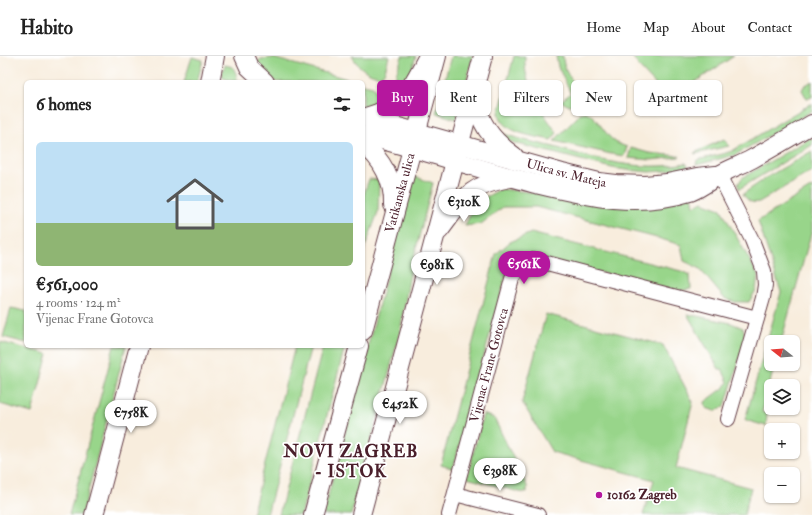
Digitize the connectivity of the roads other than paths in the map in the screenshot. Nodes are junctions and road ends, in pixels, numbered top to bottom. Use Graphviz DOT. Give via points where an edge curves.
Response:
graph roads {
  1 [pos="216,56"];
  2 [pos="244,56"];
  3 [pos="428,56"];
  4 [pos="437,56"];
  5 [pos="483,56"];
  6 [pos="214,80"];
  7 [pos="263,80"];
  8 [pos="477,80"];
  9 [pos="467,116"];
  10 [pos="479,116"];
  11 [pos="365,122"];
  12 [pos="365,123"];
  13 [pos="812,124"];
  14 [pos="415,140"];
  15 [pos="365,146"];
  16 [pos="457,152"];
  17 [pos="521,162"];
  18 [pos="719,175"];
  19 [pos="513,178"];
  20 [pos="392,222"];
  21 [pos="434,238"];
  22 [pos="757,318"];
  23 [pos="365,323"];
  24 [pos="138,348"];
  25 [pos="358,348"];
  26 [pos="728,419"];
  27 [pos="455,494"];
  28 [pos="94,515"];
  29 [pos="313,515"];
  30 [pos="361,515"];
  31 [pos="449,515"];
  32 [pos="538,515"];
  1 -- 6 [label="street"];
  2 -- 7 [label="street" via="249,67"];
  3 -- 11 [label="street" via="404,97"];
  4 -- 14 [label="street, Vatikanska ulica"];
  5 -- 8 [label="street"];
  9 -- 16 [label="street"];
  10 -- 17 [label="street" via="486,130 499,145"];
  12 -- 14 [label="street, Ulica sv. Mateja"];
  13 -- 18 [label="street, Ulica sv. Mateja"];
  14 -- 16 [label="street, Ulica sv. Mateja"];
  14 -- 20 [label="street, Vatikanska ulica"];
  15 -- 20 [label="street" via="388,176 393,197"];
  16 -- 17 [label="street, Ulica sv. Mateja"];
  16 -- 19 [label="street, Ulica sv. Mateja"];
  16 -- 21 [label="street"];
  17 -- 18 [label="street, Ulica sv. Mateja" via="583,179 616,184 645,185"];
  18 -- 19 [label="street, Ulica sv. Mateja" via="700,188 684,193 657,199 627,201 589,196"];
  18 -- 22 [label="street" via="752,240 764,271 765,285"];
  19 -- 21 [label="street" via="490,182 473,190"];
  20 -- 23 [label="street, Vatikanska ulica"];
  21 -- 30 [label="street"];
  22 -- 26 [label="street"];
  22 -- 27 [label="street, Vijenac Frane Gotovca" via="531,260 518,269 512,279"];
  24 -- 28 [label="street"];
  25 -- 29 [label="street"];
  27 -- 31 [label="street, Vijenac Frane Gotovca"];
  27 -- 32 [label="street"];
}
